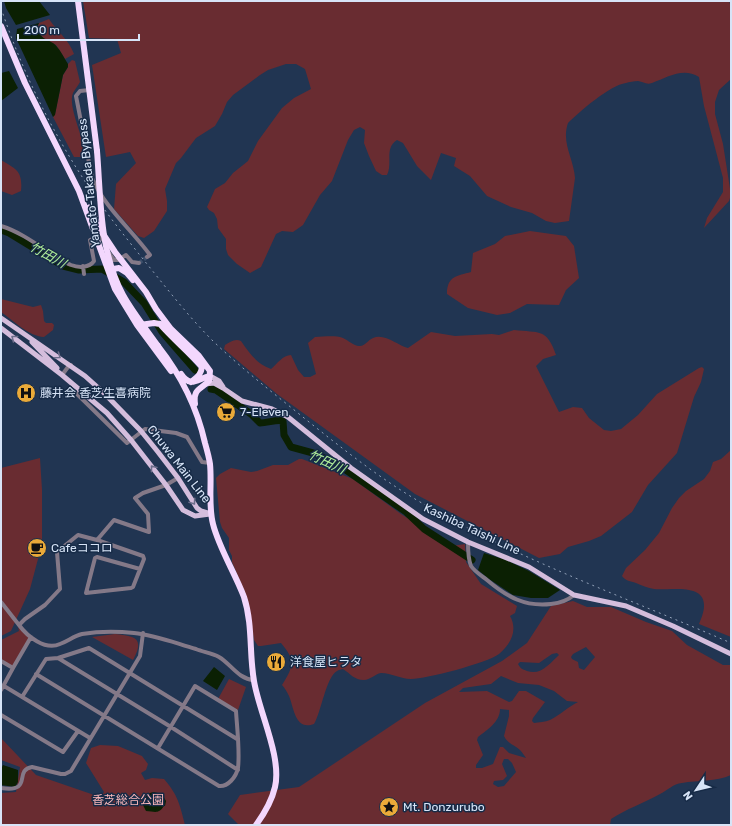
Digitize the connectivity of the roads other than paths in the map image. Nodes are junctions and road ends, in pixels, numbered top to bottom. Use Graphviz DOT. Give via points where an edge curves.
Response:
graph roads {
  1 [pos="78,1"];
  2 [pos="1,26"];
  3 [pos="89,90"];
  4 [pos="62,154"];
  5 [pos="1,226"];
  6 [pos="97,237"];
  7 [pos="147,257"];
  8 [pos="121,258"];
  9 [pos="139,263"];
  10 [pos="83,266"];
  11 [pos="84,274"];
  12 [pos="111,278"];
  13 [pos="156,309"];
  14 [pos="1,318"];
  15 [pos="137,325"];
  16 [pos="1,328"];
  17 [pos="26,335"];
  18 [pos="166,356"];
  19 [pos="71,365"];
  20 [pos="62,375"];
  21 [pos="210,376"];
  22 [pos="176,378"];
  23 [pos="191,382"];
  24 [pos="206,384"];
  25 [pos="223,388"];
  26 [pos="186,389"];
  27 [pos="198,389"];
  28 [pos="196,413"];
  29 [pos="142,431"];
  30 [pos="131,440"];
  31 [pos="210,463"];
  32 [pos="178,478"];
  33 [pos="166,485"];
  34 [pos="211,514"];
  35 [pos="98,540"];
  36 [pos="468,542"];
  37 [pos="140,569"];
  38 [pos="574,595"];
  39 [pos="1,602"];
  40 [pos="19,624"];
  41 [pos="143,634"];
  42 [pos="31,637"];
  43 [pos="731,654"];
  44 [pos="58,658"];
  45 [pos="1,661"];
  46 [pos="13,668"];
  47 [pos="129,673"];
  48 [pos="36,674"];
  49 [pos="254,680"];
  50 [pos="4,686"];
  51 [pos="1,690"];
  52 [pos="117,695"];
  53 [pos="22,697"];
  54 [pos="183,706"];
  55 [pos="1,715"];
  56 [pos="104,716"];
  57 [pos="171,727"];
  58 [pos="78,731"];
  59 [pos="90,738"];
  60 [pos="237,739"];
  61 [pos="158,748"];
  62 [pos="238,770"];
  63 [pos="1,788"];
  64 [pos="256,825"];
  1 -- 3 [label="highway, Yamato-Takada Bypass"];
  2 -- 4 [label="highway" via="25,83"];
  3 -- 7 [label="street" via="80,91 76,96 92,178 106,203 150,255"];
  3 -- 18 [label="highway, Yamato-Takada Bypass, bridge" via="97,151 100,210 108,255 122,294"];
  4 -- 6 [label="highway"];
  4 -- 8 [label="highway" via="83,191 99,228"];
  5 -- 10 [label="street" via="66,263"];
  6 -- 8 [label="street" via="101,237 114,260"];
  6 -- 10 [label="street" via="90,240 94,261"];
  6 -- 12 [label="highway"];
  8 -- 9 [label="street" via="126,255 132,262"];
  8 -- 13 [label="highway"];
  10 -- 11 [label="street"];
  12 -- 13 [label="highway" via="113,269 122,270 131,277"];
  12 -- 15 [label="highway"];
  13 -- 21 [label="highway" via="171,329 199,356 210,371"];
  14 -- 17 [label="main road, Chuwa Main Line"];
  15 -- 22 [label="highway"];
  15 -- 23 [label="highway" via="157,323 202,367 199,376"];
  20 -- 16 [label="main road, Chuwa Main Line, one-way"];
  17 -- 19 [label="main road, Chuwa Main Line, one-way"];
  17 -- 20 [label="main road"];
  18 -- 23 [label="highway" via="184,379"];
  18 -- 26 [label="highway, Yamato-Takada Bypass"];
  19 -- 20 [label="street"];
  19 -- 29 [label="main road, Chuwa Main Line" via="86,376"];
  20 -- 30 [label="main road, Chuwa Main Line" via="107,413"];
  21 -- 23 [label="highway"];
  21 -- 24 [label="highway"];
  21 -- 25 [label="main road, Kashiba Taishi Line" via="219,381"];
  22 -- 26 [label="highway"];
  22 -- 28 [label="highway"];
  24 -- 25 [label="main road, Kashiba Taishi Line"];
  24 -- 27 [label="highway"];
  25 -- 36 [label="main road, Kashiba Taishi Line" via="242,402 272,409 288,418 351,468 423,519"];
  26 -- 27 [label="highway"];
  26 -- 28 [label="highway"];
  27 -- 28 [label="highway" via="194,400"];
  28 -- 31 [label="highway"];
  29 -- 30 [label="street"];
  29 -- 31 [label="street" via="145,428 187,437 202,462"];
  29 -- 32 [label="main road, Chuwa Main Line"];
  33 -- 30 [label="main road, Chuwa Main Line, one-way"];
  31 -- 34 [label="highway"];
  32 -- 33 [label="street"];
  32 -- 34 [label="main road, Chuwa Main Line, one-way" via="197,508"];
  33 -- 34 [label="main road, Chuwa Main Line" via="179,505 189,514"];
  33 -- 35 [label="street" via="136,498 148,514 149,532 114,520"];
  34 -- 49 [label="highway" via="244,598 251,632"];
  35 -- 37 [label="street" via="143,556"];
  35 -- 40 [label="street" via="78,535 57,552 60,589 45,605"];
  36 -- 38 [label="main road, Kashiba Taishi Line" via="529,567"];
  36 -- 38 [label="street" via="468,554 474,570 506,594 523,602 540,605 559,603 569,600"];
  37 -- 37 [label="street" via="97,557 86,593 131,588"];
  38 -- 43 [label="main road, Kashiba Taishi Line" via="626,606"];
  39 -- 40 [label="street"];
  40 -- 42 [label="street"];
  41 -- 42 [label="street" via="104,631 76,636 52,646"];
  41 -- 47 [label="street" via="140,656"];
  41 -- 49 [label="street" via="219,657 247,680"];
  42 -- 46 [label="street"];
  44 -- 47 [label="street" via="89,648"];
  44 -- 48 [label="street" via="46,659"];
  44 -- 52 [label="street"];
  45 -- 46 [label="street"];
  46 -- 50 [label="street"];
  47 -- 52 [label="street"];
  47 -- 54 [label="street"];
  48 -- 53 [label="street"];
  48 -- 56 [label="street"];
  49 -- 64 [label="highway" via="276,765 275,787"];
  50 -- 51 [label="street"];
  50 -- 53 [label="street"];
  52 -- 56 [label="street"];
  52 -- 57 [label="street"];
  53 -- 58 [label="street"];
  54 -- 57 [label="street"];
  54 -- 60 [label="street"];
  54 -- 60 [label="street" via="195,686 236,711"];
  55 -- 58 [label="street" via="63,752"];
  56 -- 59 [label="street"];
  56 -- 61 [label="street"];
  57 -- 61 [label="street"];
  57 -- 62 [label="street"];
  58 -- 59 [label="street"];
  59 -- 63 [label="street" via="69,773 61,774 32,767 24,772 19,787"];
  60 -- 62 [label="street"];
  61 -- 62 [label="street" via="219,786 229,783"];
}
